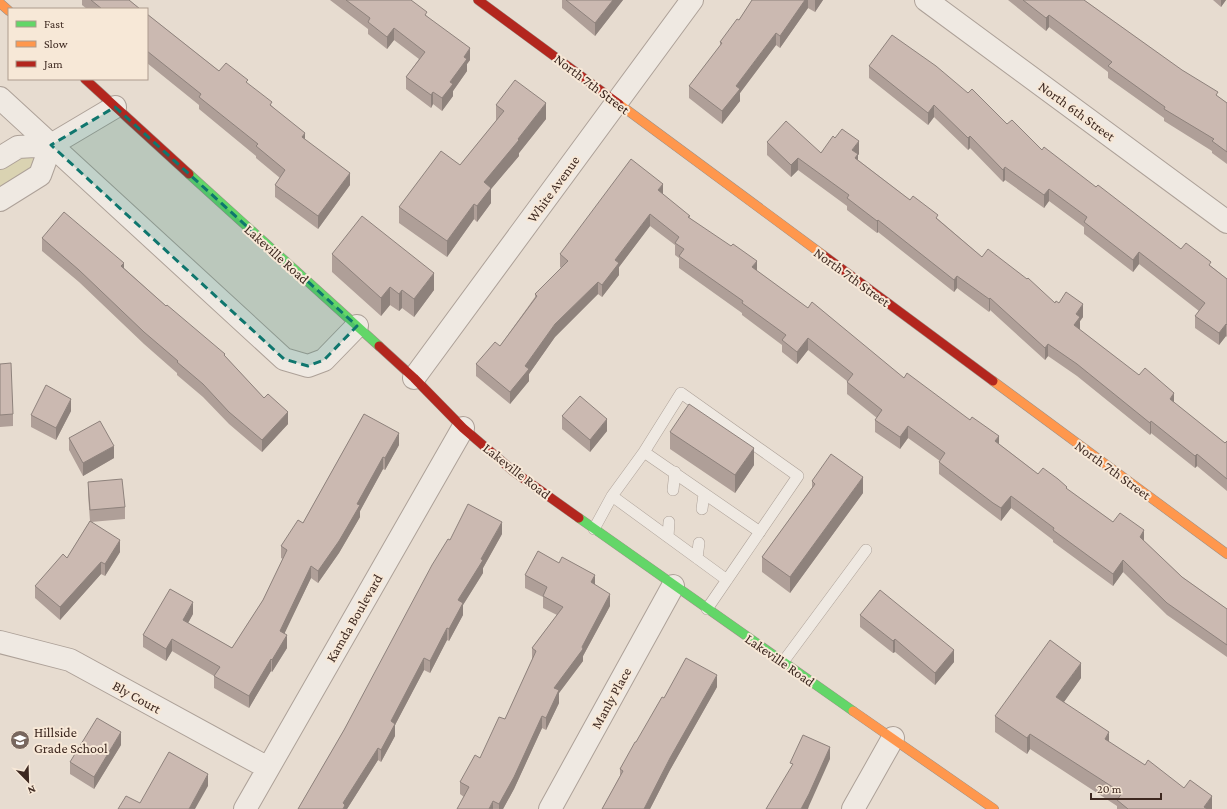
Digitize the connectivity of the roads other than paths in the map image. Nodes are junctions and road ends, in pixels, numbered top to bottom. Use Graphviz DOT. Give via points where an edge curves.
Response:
graph roads {
  1 [pos="478,0"];
  2 [pos="692,0"];
  3 [pos="926,0"];
  4 [pos="0,3"];
  5 [pos="8,10"];
  6 [pos="86,80"];
  7 [pos="0,98"];
  8 [pos="616,102"];
  9 [pos="115,107"];
  10 [pos="51,145"];
  11 [pos="0,158"];
  12 [pos="0,200"];
  13 [pos="1227,222"];
  14 [pos="357,326"];
  15 [pos="414,378"];
  16 [pos="463,428"];
  17 [pos="644,452"];
  18 [pos="675,472"];
  19 [pos="673,490"];
  20 [pos="704,494"];
  21 [pos="612,496"];
  22 [pos="702,510"];
  23 [pos="669,522"];
  24 [pos="594,529"];
  25 [pos="760,532"];
  26 [pos="668,537"];
  27 [pos="699,543"];
  28 [pos="866,550"];
  29 [pos="1227,554"];
  30 [pos="697,558"];
  31 [pos="727,580"];
  32 [pos="673,586"];
  33 [pos="707,609"];
  34 [pos="0,642"];
  35 [pos="783,662"];
  36 [pos="893,738"];
  37 [pos="268,768"];
  38 [pos="245,809"];
  39 [pos="550,809"];
  40 [pos="853,809"];
  41 [pos="994,809"];
  1 -- 8 [label="main road, North 7th Street"];
  2 -- 8 [label="street, White Avenue"];
  3 -- 13 [label="street, North 6th Street"];
  4 -- 5 [label="main road"];
  6 -- 9 [label="main road, Lakeville Road"];
  7 -- 10 [label="street"];
  8 -- 15 [label="street, White Avenue"];
  8 -- 29 [label="main road, North 7th Street"];
  9 -- 10 [label="street"];
  9 -- 14 [label="main road, Lakeville Road"];
  10 -- 11 [label="street" via="18,147"];
  10 -- 12 [label="street" via="40,175"];
  10 -- 14 [label="street" via="284,360 308,366 324,360"];
  14 -- 15 [label="main road, Lakeville Road"];
  15 -- 16 [label="main road, Lakeville Road"];
  16 -- 24 [label="main road, Lakeville Road" via="513,471"];
  16 -- 37 [label="street, Kamda Boulevard"];
  17 -- 18 [label="lane"];
  17 -- 21 [label="lane"];
  17 -- 25 [label="lane" via="681,393 798,476"];
  18 -- 19 [label="lane"];
  18 -- 20 [label="lane"];
  20 -- 22 [label="lane"];
  20 -- 25 [label="lane"];
  21 -- 24 [label="lane"];
  21 -- 26 [label="lane"];
  23 -- 26 [label="lane"];
  24 -- 32 [label="main road, Lakeville Road"];
  25 -- 31 [label="lane"];
  26 -- 30 [label="lane"];
  27 -- 30 [label="lane"];
  28 -- 35 [label="lane"];
  30 -- 31 [label="lane"];
  31 -- 33 [label="lane"];
  32 -- 33 [label="main road, Lakeville Road"];
  32 -- 39 [label="street, Manly Place"];
  33 -- 35 [label="main road, Lakeville Road"];
  34 -- 37 [label="street, Bly Court" via="70,660"];
  35 -- 36 [label="main road, Lakeville Road"];
  36 -- 40 [label="street"];
  36 -- 41 [label="main road, Lakeville Road"];
  37 -- 38 [label="street, Kamda Boulevard"];
}
